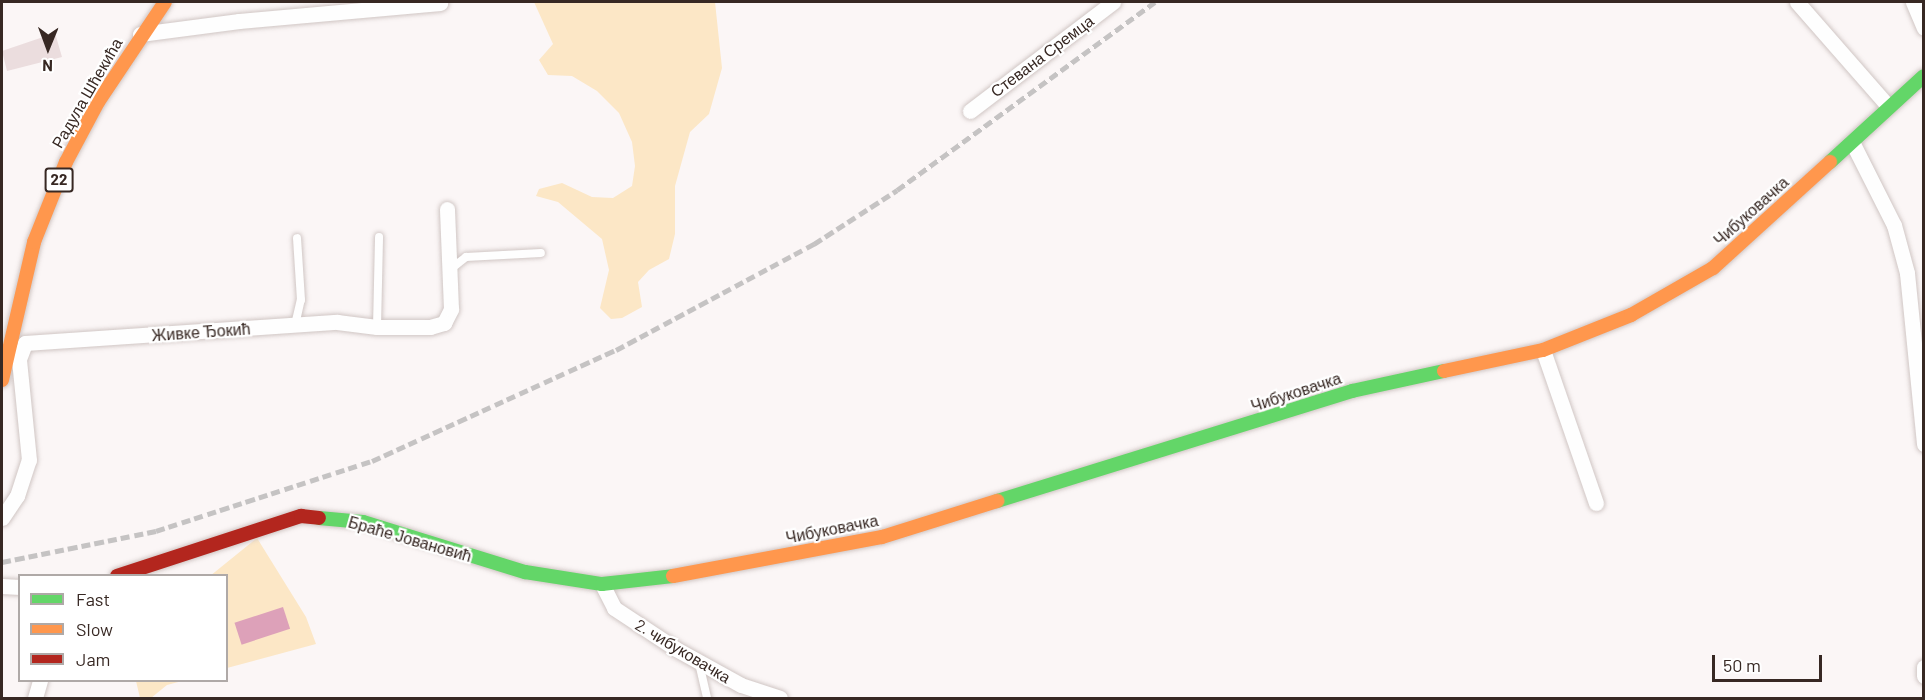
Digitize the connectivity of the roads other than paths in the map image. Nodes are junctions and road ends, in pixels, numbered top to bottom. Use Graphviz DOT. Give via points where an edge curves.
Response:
graph roads {
  1 [pos="165,2"];
  2 [pos="1797,2"];
  3 [pos="1913,2"];
  4 [pos="440,3"];
  5 [pos="1107,4"];
  6 [pos="1923,28"];
  7 [pos="140,34"];
  8 [pos="1923,76"];
  9 [pos="1888,106"];
  10 [pos="970,111"];
  11 [pos="1852,141"];
  12 [pos="447,209"];
  13 [pos="379,237"];
  14 [pos="297,238"];
  15 [pos="541,253"];
  16 [pos="452,268"];
  17 [pos="295,325"];
  18 [pos="377,327"];
  19 [pos="1543,350"];
  20 [pos="2,380"];
  21 [pos="1923,444"];
  22 [pos="1596,503"];
  23 [pos="2,518"];
  24 [pos="123,574"];
  25 [pos="602,584"];
  26 [pos="2,586"];
  27 [pos="18,587"];
  28 [pos="699,663"];
  29 [pos="1923,667"];
  30 [pos="1923,676"];
  31 [pos="39,682"];
  32 [pos="35,699"];
  33 [pos="707,699"];
  34 [pos="780,699"];
  1 -- 7 [label="street, Радула Шћекића / 22"];
  2 -- 9 [label="street"];
  3 -- 6 [label="street"];
  4 -- 7 [label="street"];
  5 -- 10 [label="street, Стевана Сремца"];
  7 -- 20 [label="street, Радула Шћекића / 22" via="81,132 42,219 14,317"];
  8 -- 9 [label="street, Чибуковачка"];
  9 -- 11 [label="street, Чибуковачка"];
  11 -- 19 [label="street, Чибуковачка" via="1713,268 1631,315"];
  11 -- 21 [label="street" via="1894,225 1907,273"];
  12 -- 16 [label="street, Живке Ђокић"];
  13 -- 18 [label="lane"];
  14 -- 17 [label="lane" via="301,300"];
  15 -- 16 [label="lane" via="466,258"];
  16 -- 18 [label="street, Живке Ђокић" via="451,309 444,323 430,327"];
  17 -- 18 [label="street, Живке Ђокић" via="337,322"];
  17 -- 23 [label="street, Живке Ђокић" via="26,343 19,369 29,459 17,496"];
  19 -- 22 [label="street"];
  19 -- 25 [label="street, Чибуковачка" via="1352,391 882,537 638,582"];
  24 -- 25 [label="street, Браће Јовановић" via="301,516 363,522 525,572"];
  25 -- 28 [label="street, 2. чибуковачка" via="614,608"];
  26 -- 27 [label="street"];
  28 -- 33 [label="lane"];
  28 -- 34 [label="street, 2. чибуковачка" via="741,686"];
  29 -- 30 [label="street"];
  31 -- 32 [label="street"];
}
